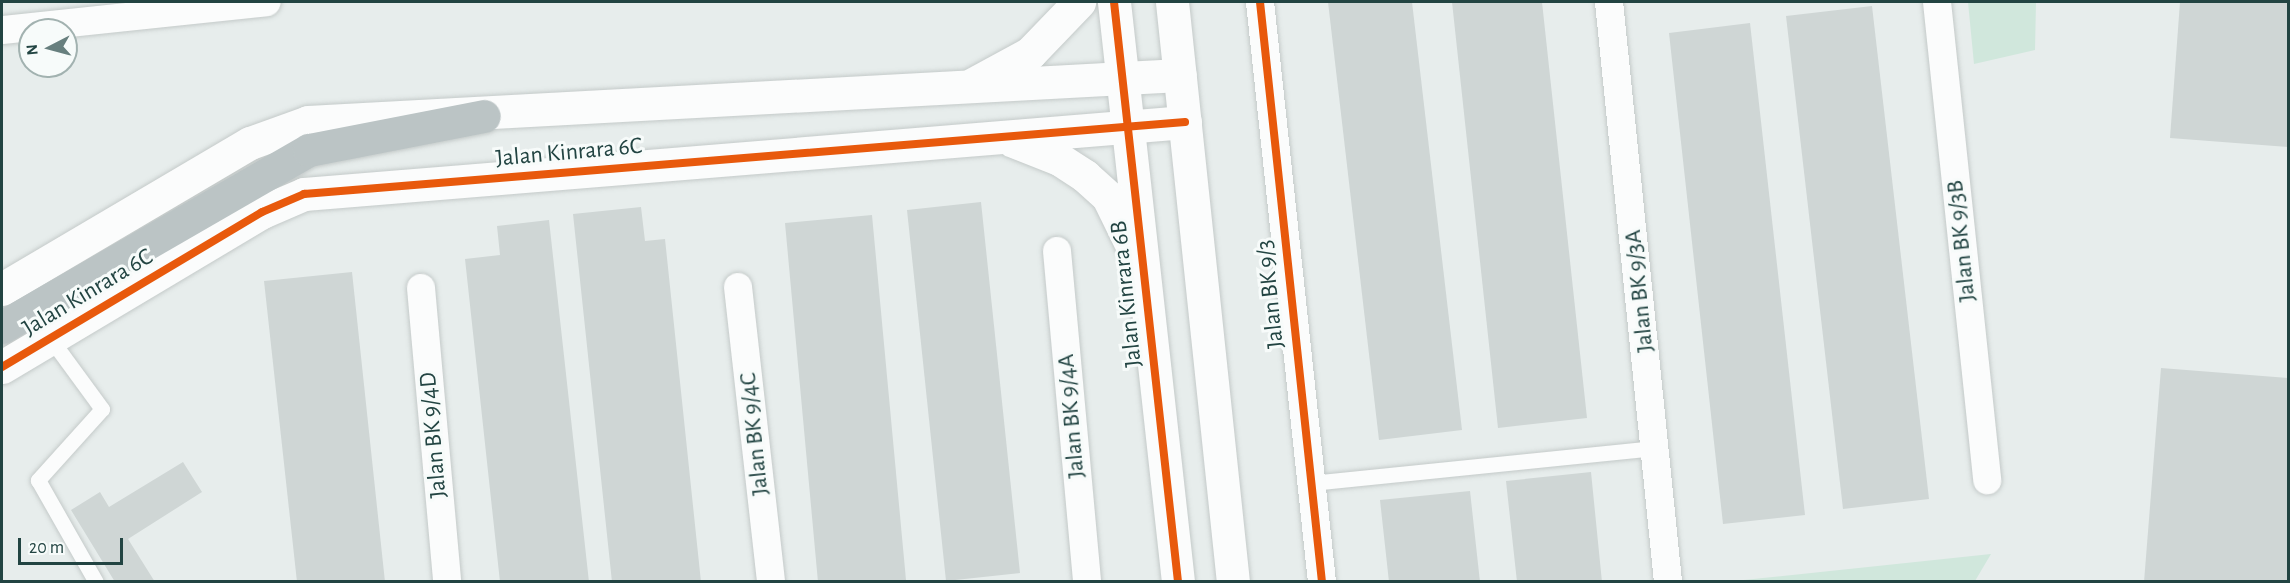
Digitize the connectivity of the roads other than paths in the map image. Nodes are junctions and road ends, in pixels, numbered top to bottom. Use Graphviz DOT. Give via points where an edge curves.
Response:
graph roads {
  1 [pos="267,2"];
  2 [pos="1079,2"];
  3 [pos="1114,2"];
  4 [pos="1172,2"];
  5 [pos="1260,2"];
  6 [pos="1609,2"];
  7 [pos="1937,2"];
  8 [pos="56,13"];
  9 [pos="2,30"];
  10 [pos="1180,75"];
  11 [pos="1123,81"];
  12 [pos="963,89"];
  13 [pos="484,116"];
  14 [pos="1185,122"];
  15 [pos="1128,127"];
  16 [pos="1001,138"];
  17 [pos="1057,251"];
  18 [pos="1144,271"];
  19 [pos="738,287"];
  20 [pos="421,288"];
  21 [pos="2,289"];
  22 [pos="2,327"];
  23 [pos="50,338"];
  24 [pos="2,367"];
  25 [pos="1657,448"];
  26 [pos="1986,480"];
  27 [pos="1311,483"];
  28 [pos="96,582"];
  29 [pos="447,582"];
  30 [pos="771,582"];
  31 [pos="1087,582"];
  32 [pos="1178,582"];
  33 [pos="1233,582"];
  34 [pos="1322,582"];
  35 [pos="1668,582"];
  1 -- 8 [label="street"];
  2 -- 12 [label="street" via="1054,34 1030,53"];
  3 -- 11 [label="street, Jalan Kinrara 6B"];
  4 -- 10 [label="street"];
  5 -- 27 [label="street, Jalan BK 9/3"];
  6 -- 25 [label="street, Jalan BK 9/3A"];
  7 -- 26 [label="street, Jalan BK 9/3B"];
  8 -- 9 [label="street"];
  10 -- 11 [label="street, Jalan Kinrara 6C"];
  10 -- 14 [label="street"];
  11 -- 12 [label="street, Jalan Kinrara 6C"];
  11 -- 15 [label="street, Jalan Kinrara 6B"];
  12 -- 13 [label="street, Jalan Kinrara 6C"];
  13 -- 21 [label="street, Jalan Kinrara 6C" via="308,122 250,143"];
  13 -- 22 [label="highway" via="309,150"];
  14 -- 15 [label="street, Jalan Kinrara 6C"];
  14 -- 33 [label="street"];
  15 -- 16 [label="street, Jalan Kinrara 6C"];
  15 -- 18 [label="street, Jalan Kinrara 6B"];
  16 -- 18 [label="street" via="1031,146 1085,176 1108,197"];
  16 -- 23 [label="street, Jalan Kinrara 6C" via="304,194 262,212"];
  17 -- 31 [label="street, Jalan BK 9/4A"];
  18 -- 32 [label="street, Jalan Kinrara 6B"];
  19 -- 30 [label="street, Jalan BK 9/4C"];
  20 -- 29 [label="street, Jalan BK 9/4D"];
  23 -- 24 [label="street, Jalan Kinrara 6C"];
  23 -- 28 [label="lane" via="102,409 38,480"];
  25 -- 27 [label="lane"];
  25 -- 35 [label="street, Jalan BK 9/3A"];
  27 -- 34 [label="street, Jalan BK 9/3"];
}
